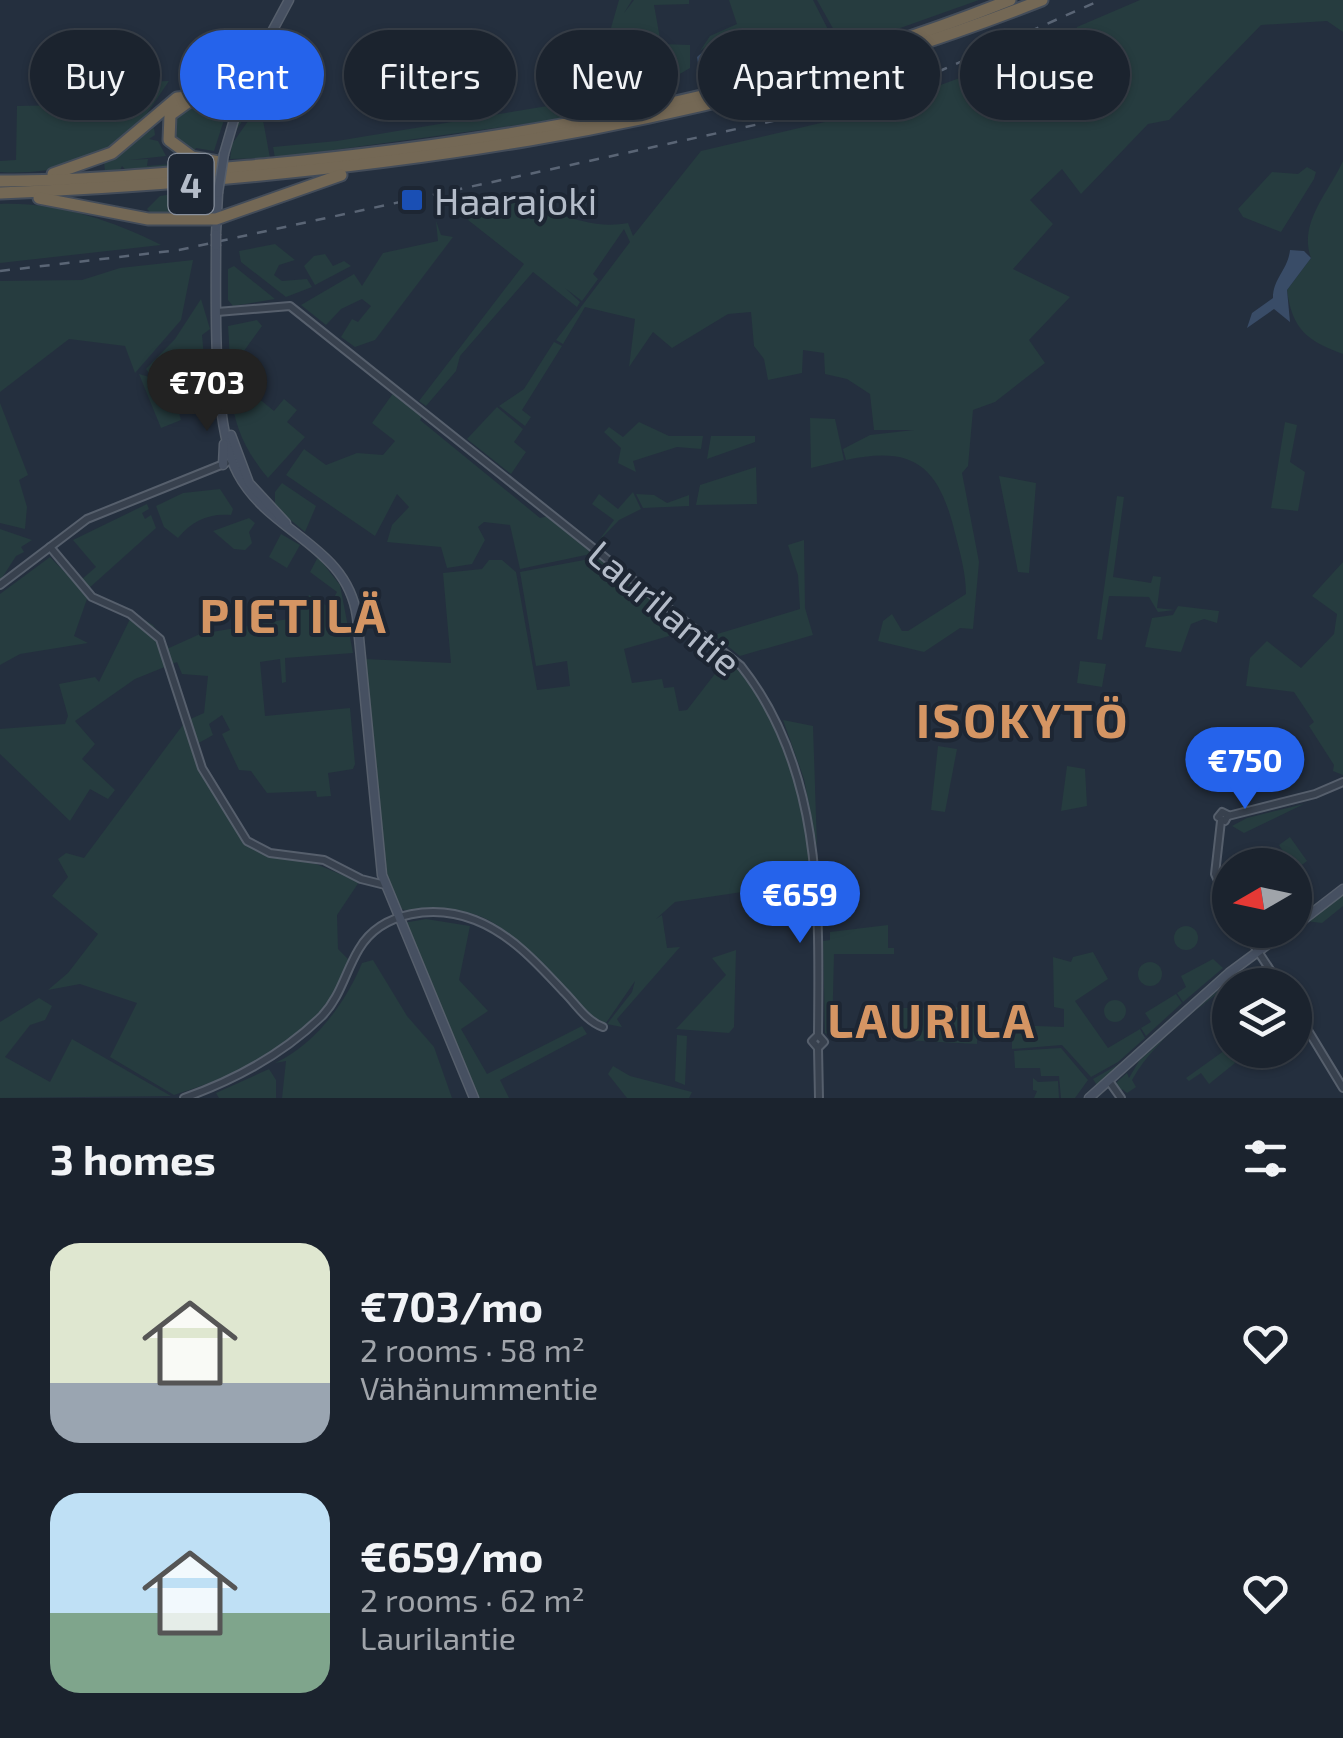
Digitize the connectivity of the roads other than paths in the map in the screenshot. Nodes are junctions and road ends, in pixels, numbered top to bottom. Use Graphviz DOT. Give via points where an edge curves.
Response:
graph roads {
  1 [pos="289,0"];
  2 [pos="1010,0"];
  3 [pos="1042,0"];
  4 [pos="272,30"];
  5 [pos="180,98"];
  6 [pos="180,106"];
  7 [pos="233,120"];
  8 [pos="288,162"];
  9 [pos="381,164"];
  10 [pos="1,187"];
  11 [pos="216,219"];
  12 [pos="217,312"];
  13 [pos="223,406"];
  14 [pos="233,462"];
  15 [pos="50,547"];
  16 [pos="0,585"];
  17 [pos="1343,782"];
  18 [pos="1219,848"];
  19 [pos="385,885"];
  20 [pos="1343,889"];
  21 [pos="1312,913"];
  22 [pos="397,917"];
  23 [pos="1258,948"];
  24 [pos="1264,948"];
  25 [pos="1260,951"];
  26 [pos="1270,968"];
  27 [pos="603,1027"];
  28 [pos="1312,1038"];
  29 [pos="1112,1087"];
  30 [pos="1343,1088"];
  31 [pos="184,1098"];
  32 [pos="474,1098"];
  33 [pos="819,1098"];
  34 [pos="1092,1098"];
  1 -- 4 [label="main road"];
  2 -- 8 [label="highway, 4" via="865,51 705,95 445,144"];
  3 -- 9 [label="highway, 4" via="869,62 708,106"];
  5 -- 10 [label="highway" via="112,153"];
  6 -- 8 [label="highway" via="167,121 172,145 210,162"];
  7 -- 11 [label="main road, bridge"];
  8 -- 10 [label="highway, 4"];
  9 -- 10 [label="highway, 4" via="159,187"];
  9 -- 11 [label="highway"];
  10 -- 11 [label="highway" via="148,219"];
  11 -- 12 [label="main road, bridge"];
  12 -- 13 [label="main road"];
  12 -- 33 [label="street, Laurilantie" via="290,306 728,654 752,680 782,733 806,813 818,887 818,1035 812,1040"];
  13 -- 14 [label="main road"];
  13 -- 14 [label="main road"];
  14 -- 15 [label="street" via="87,519"];
  14 -- 19 [label="main road" via="291,530 335,564 354,600"];
  15 -- 16 [label="street"];
  15 -- 19 [label="street" via="92,597 130,614 160,639 202,768 248,842 270,853 324,860"];
  17 -- 18 [label="street" via="1225,818"];
  19 -- 22 [label="main road"];
  20 -- 21 [label="main road"];
  22 -- 27 [label="street" via="454,914 495,929"];
  22 -- 31 [label="street" via="361,945 343,986 299,1038"];
  22 -- 32 [label="main road"];
  23 -- 25 [label="street"];
  24 -- 25 [label="main road"];
  25 -- 26 [label="street"];
  25 -- 29 [label="main road"];
  28 -- 30 [label="street"];
  29 -- 34 [label="main road"];
}
